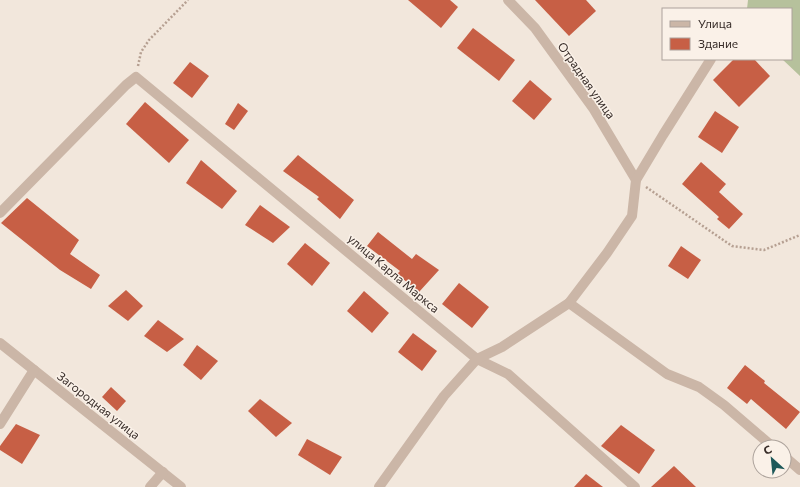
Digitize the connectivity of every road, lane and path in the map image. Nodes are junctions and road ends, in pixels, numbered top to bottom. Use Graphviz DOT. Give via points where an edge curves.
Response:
graph roads {
  1 [pos="188,0"];
  2 [pos="508,0"];
  3 [pos="710,60"];
  4 [pos="136,77"];
  5 [pos="636,180"];
  6 [pos="0,213"];
  7 [pos="800,235"];
  8 [pos="569,303"];
  9 [pos="0,343"];
  10 [pos="477,359"];
  11 [pos="34,370"];
  12 [pos="0,424"];
  13 [pos="764,439"];
  14 [pos="792,463"];
  15 [pos="800,470"];
  16 [pos="163,472"];
  17 [pos="150,487"];
  18 [pos="181,487"];
  19 [pos="379,487"];
  20 [pos="635,487"];
  1 -- 4 [label="path" via="149,40 141,52"];
  2 -- 5 [label="street, Отрадная улица" via="535,28 593,108"];
  3 -- 5 [label="street"];
  4 -- 6 [label="street"];
  4 -- 10 [label="street, улица Карла Маркса"];
  5 -- 7 [label="path" via="732,246 764,250"];
  5 -- 8 [label="street" via="632,216"];
  8 -- 10 [label="street" via="502,347"];
  8 -- 13 [label="street" via="667,374 706,391"];
  9 -- 11 [label="street, Загородная улица"];
  10 -- 19 [label="street" via="444,396"];
  10 -- 20 [label="street, улица Карла Маркса" via="508,374"];
  11 -- 12 [label="street"];
  11 -- 16 [label="street, Загородная улица"];
  14 -- 15 [label="street"];
  16 -- 17 [label="street"];
  16 -- 18 [label="street, Загородная улица"];
}
